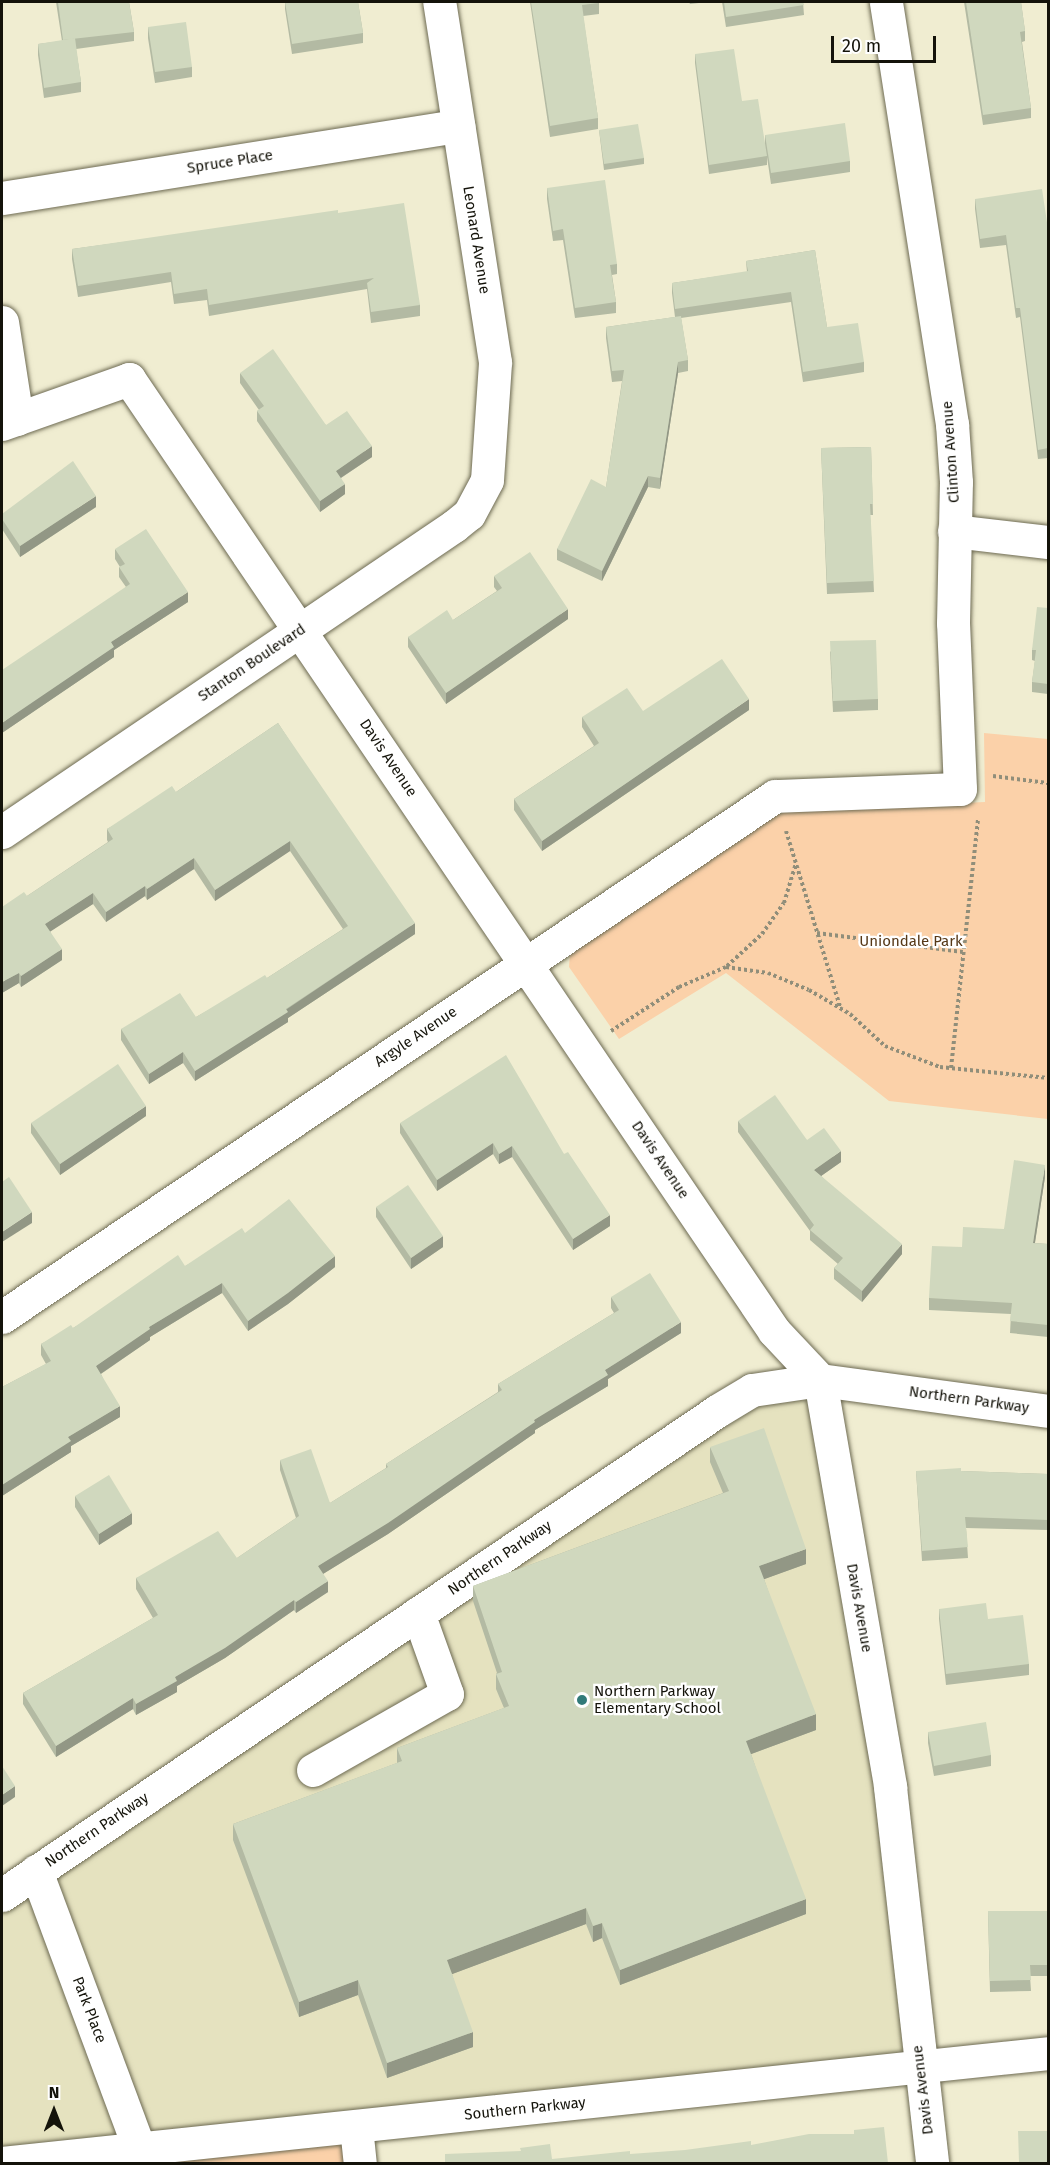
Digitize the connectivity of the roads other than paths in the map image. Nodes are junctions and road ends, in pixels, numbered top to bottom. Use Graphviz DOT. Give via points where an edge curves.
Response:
graph roads {
  1 [pos="439,2"];
  2 [pos="886,2"];
  3 [pos="458,126"];
  4 [pos="2,198"];
  5 [pos="2,322"];
  6 [pos="9,422"];
  7 [pos="487,480"];
  8 [pos="954,531"];
  9 [pos="1048,542"];
  10 [pos="301,630"];
  11 [pos="775,796"];
  12 [pos="2,832"];
  13 [pos="526,962"];
  14 [pos="2,1317"];
  15 [pos="820,1380"];
  16 [pos="1048,1411"];
  17 [pos="418,1613"];
  18 [pos="313,1770"];
  19 [pos="36,1871"];
  20 [pos="2,1895"];
  21 [pos="1048,2053"];
  22 [pos="920,2066"];
  23 [pos="356,2127"];
  24 [pos="141,2150"];
  25 [pos="2,2163"];
  26 [pos="360,2163"];
  27 [pos="932,2163"];
  1 -- 3 [label="street, Leonard Avenue"];
  2 -- 8 [label="street, Clinton Avenue" via="952,424"];
  3 -- 4 [label="street, Spruce Place"];
  3 -- 7 [label="street, Leonard Avenue" via="495,362"];
  5 -- 6 [label="street"];
  6 -- 10 [label="street, Davis Avenue" via="129,379"];
  7 -- 10 [label="street, Stanton Boulevard" via="469,514"];
  8 -- 9 [label="street"];
  8 -- 11 [label="street, Clinton Avenue" via="953,623 960,789"];
  10 -- 12 [label="street, Stanton Boulevard"];
  10 -- 13 [label="street, Davis Avenue"];
  11 -- 13 [label="street, Argyle Avenue"];
  13 -- 14 [label="street, Argyle Avenue"];
  13 -- 15 [label="street, Davis Avenue" via="774,1331"];
  15 -- 16 [label="street, Northern Parkway"];
  15 -- 17 [label="street, Northern Parkway" via="752,1390 743,1395"];
  15 -- 22 [label="street, Davis Avenue" via="890,1787"];
  17 -- 18 [label="street" via="447,1694"];
  17 -- 19 [label="street, Northern Parkway"];
  19 -- 20 [label="street, Northern Parkway"];
  19 -- 24 [label="street, Park Place"];
  21 -- 22 [label="street, Southern Parkway"];
  22 -- 23 [label="street, Southern Parkway"];
  22 -- 27 [label="street, Davis Avenue"];
  23 -- 24 [label="street, Southern Parkway"];
  23 -- 26 [label="street"];
  24 -- 25 [label="street, Southern Parkway"];
}
